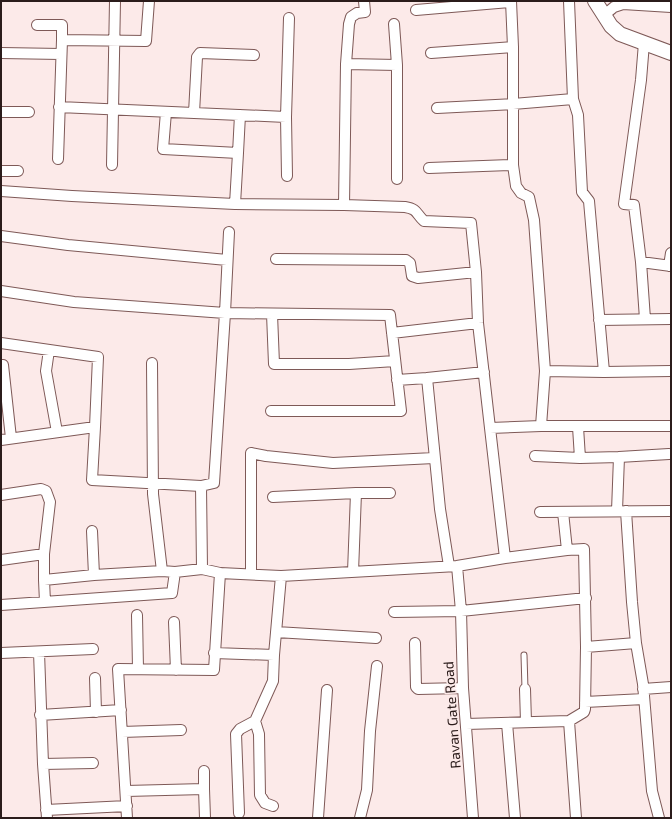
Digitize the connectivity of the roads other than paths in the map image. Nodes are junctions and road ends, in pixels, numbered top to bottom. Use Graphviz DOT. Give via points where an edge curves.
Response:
graph roads {
  1 [pos="115,1"];
  2 [pos="149,1"];
  3 [pos="364,1"];
  4 [pos="511,1"];
  5 [pos="569,1"];
  6 [pos="595,1"];
  7 [pos="671,7"];
  8 [pos="416,10"];
  9 [pos="603,16"];
  10 [pos="289,18"];
  11 [pos="394,24"];
  12 [pos="37,25"];
  13 [pos="62,40"];
  14 [pos="115,41"];
  15 [pos="644,43"];
  16 [pos="513,47"];
  17 [pos="1,53"];
  18 [pos="431,53"];
  19 [pos="671,53"];
  20 [pos="61,54"];
  21 [pos="254,55"];
  22 [pos="346,64"];
  23 [pos="397,65"];
  24 [pos="573,99"];
  25 [pos="513,104"];
  26 [pos="59,108"];
  27 [pos="437,108"];
  28 [pos="113,110"];
  29 [pos="1,112"];
  30 [pos="29,112"];
  31 [pos="166,112"];
  32 [pos="194,113"];
  33 [pos="240,115"];
  34 [pos="286,117"];
  35 [pos="238,153"];
  36 [pos="58,159"];
  37 [pos="112,165"];
  38 [pos="513,165"];
  39 [pos="429,168"];
  40 [pos="1,171"];
  41 [pos="18,171"];
  42 [pos="287,176"];
  43 [pos="1,179"];
  44 [pos="396,179"];
  45 [pos="1,191"];
  46 [pos="235,204"];
  47 [pos="344,205"];
  48 [pos="229,232"];
  49 [pos="1,236"];
  50 [pos="671,253"];
  51 [pos="276,259"];
  52 [pos="227,260"];
  53 [pos="641,262"];
  54 [pos="670,266"];
  55 [pos="476,272"];
  56 [pos="1,291"];
  57 [pos="225,313"];
  58 [pos="272,314"];
  59 [pos="645,319"];
  60 [pos="671,319"];
  61 [pos="599,320"];
  62 [pos="478,324"];
  63 [pos="392,333"];
  64 [pos="1,343"];
  65 [pos="49,350"];
  66 [pos="395,361"];
  67 [pos="152,363"];
  68 [pos="3,365"];
  69 [pos="545,371"];
  70 [pos="671,371"];
  71 [pos="484,372"];
  72 [pos="604,372"];
  73 [pos="427,378"];
  74 [pos="397,380"];
  75 [pos="272,411"];
  76 [pos="541,426"];
  77 [pos="671,426"];
  78 [pos="95,427"];
  79 [pos="578,427"];
  80 [pos="490,428"];
  81 [pos="57,432"];
  82 [pos="11,438"];
  83 [pos="1,440"];
  84 [pos="669,454"];
  85 [pos="535,456"];
  86 [pos="620,457"];
  87 [pos="434,458"];
  88 [pos="580,458"];
  89 [pos="153,482"];
  90 [pos="201,486"];
  91 [pos="356,493"];
  92 [pos="390,493"];
  93 [pos="1,495"];
  94 [pos="273,497"];
  95 [pos="622,511"];
  96 [pos="671,511"];
  97 [pos="540,512"];
  98 [pos="563,512"];
  99 [pos="92,531"];
  100 [pos="567,550"];
  101 [pos="44,554"];
  102 [pos="505,558"];
  103 [pos="1,560"];
  104 [pos="453,566"];
  105 [pos="202,569"];
  106 [pos="162,571"];
  107 [pos="175,572"];
  108 [pos="353,572"];
  109 [pos="220,573"];
  110 [pos="251,574"];
  111 [pos="94,575"];
  112 [pos="281,576"];
  113 [pos="44,580"];
  114 [pos="586,598"];
  115 [pos="45,602"];
  116 [pos="1,605"];
  117 [pos="460,611"];
  118 [pos="394,612"];
  119 [pos="136,615"];
  120 [pos="174,622"];
  121 [pos="276,632"];
  122 [pos="376,638"];
  123 [pos="415,643"];
  124 [pos="636,643"];
  125 [pos="586,647"];
  126 [pos="93,649"];
  127 [pos="39,652"];
  128 [pos="214,653"];
  129 [pos="1,654"];
  130 [pos="274,655"];
  131 [pos="524,655"];
  132 [pos="377,666"];
  133 [pos="138,669"];
  134 [pos="176,670"];
  135 [pos="95,678"];
  136 [pos="671,687"];
  137 [pos="463,688"];
  138 [pos="525,689"];
  139 [pos="327,690"];
  140 [pos="644,694"];
  141 [pos="585,702"];
  142 [pos="121,710"];
  143 [pos="96,712"];
  144 [pos="40,715"];
  145 [pos="255,721"];
  146 [pos="569,721"];
  147 [pos="526,722"];
  148 [pos="506,723"];
  149 [pos="466,724"];
  150 [pos="181,730"];
  151 [pos="122,732"];
  152 [pos="93,763"];
  153 [pos="43,764"];
  154 [pos="204,771"];
  155 [pos="204,789"];
  156 [pos="126,791"];
  157 [pos="126,806"];
  158 [pos="273,806"];
  159 [pos="239,813"];
  160 [pos="46,814"];
  161 [pos="127,818"];
  162 [pos="205,818"];
  163 [pos="318,818"];
  164 [pos="360,818"];
  165 [pos="473,818"];
  166 [pos="516,818"];
  167 [pos="576,818"];
  168 [pos="659,818"];
  1 -- 14 [label="street"];
  2 -- 14 [label="street" via="146,42"];
  3 -- 22 [label="street" via="365,12 351,17 349,24"];
  4 -- 8 [label="street"];
  4 -- 16 [label="street"];
  5 -- 24 [label="street"];
  6 -- 9 [label="street"];
  7 -- 9 [label="street" via="623,4 614,7"];
  9 -- 15 [label="street" via="620,34"];
  10 -- 34 [label="street"];
  11 -- 23 [label="street"];
  12 -- 13 [label="street" via="62,25"];
  13 -- 14 [label="street"];
  13 -- 20 [label="street"];
  14 -- 28 [label="street"];
  15 -- 19 [label="street"];
  15 -- 53 [label="street" via="624,204 634,205"];
  16 -- 18 [label="street"];
  16 -- 25 [label="street"];
  17 -- 20 [label="street"];
  20 -- 26 [label="street"];
  21 -- 32 [label="street" via="200,53 197,57"];
  22 -- 23 [label="street"];
  22 -- 47 [label="street"];
  23 -- 44 [label="street"];
  24 -- 25 [label="street"];
  24 -- 61 [label="street" via="578,115 582,192 589,201"];
  25 -- 27 [label="street"];
  25 -- 38 [label="street"];
  26 -- 28 [label="street"];
  26 -- 36 [label="street"];
  28 -- 31 [label="street"];
  28 -- 37 [label="street"];
  29 -- 30 [label="street"];
  31 -- 32 [label="street"];
  31 -- 35 [label="street" via="163,149"];
  32 -- 33 [label="street"];
  33 -- 34 [label="street"];
  33 -- 35 [label="street"];
  34 -- 42 [label="street"];
  35 -- 46 [label="street"];
  38 -- 39 [label="street"];
  38 -- 69 [label="street" via="516,186 528,197 532,208"];
  40 -- 41 [label="street"];
  40 -- 43 [label="street"];
  45 -- 46 [label="street"];
  46 -- 47 [label="street"];
  47 -- 55 [label="street" via="405,207 418,212 424,221 471,223"];
  48 -- 52 [label="street"];
  49 -- 52 [label="street"];
  50 -- 54 [label="street"];
  51 -- 55 [label="street" via="406,260 410,263 412,276 418,278"];
  52 -- 57 [label="street"];
  53 -- 54 [label="street"];
  53 -- 59 [label="street"];
  55 -- 62 [label="street"];
  56 -- 57 [label="street" via="74,302"];
  57 -- 58 [label="street"];
  57 -- 90 [label="street" via="214,483"];
  58 -- 63 [label="street" via="390,316"];
  58 -- 66 [label="street" via="274,364"];
  59 -- 60 [label="street"];
  59 -- 61 [label="street"];
  61 -- 72 [label="street"];
  62 -- 63 [label="street"];
  62 -- 71 [label="street"];
  63 -- 66 [label="street"];
  64 -- 65 [label="street"];
  65 -- 78 [label="street" via="98,357"];
  65 -- 81 [label="street" via="46,371"];
  66 -- 74 [label="street"];
  67 -- 89 [label="street"];
  68 -- 82 [label="street"];
  69 -- 72 [label="street"];
  69 -- 76 [label="street"];
  70 -- 72 [label="street"];
  71 -- 73 [label="street"];
  71 -- 80 [label="street"];
  73 -- 74 [label="street"];
  73 -- 87 [label="street, Ravan Gate Road"];
  74 -- 75 [label="street" via="401,411"];
  76 -- 79 [label="street"];
  76 -- 80 [label="street"];
  77 -- 79 [label="street"];
  78 -- 81 [label="street"];
  78 -- 89 [label="street" via="92,480"];
  79 -- 88 [label="street"];
  80 -- 102 [label="street"];
  81 -- 82 [label="street"];
  82 -- 83 [label="street"];
  84 -- 86 [label="street"];
  85 -- 88 [label="street"];
  86 -- 88 [label="street"];
  86 -- 95 [label="street"];
  87 -- 104 [label="street, Ravan Gate Road" via="440,509"];
  87 -- 110 [label="street" via="333,463 251,453"];
  89 -- 90 [label="street"];
  89 -- 106 [label="street"];
  90 -- 105 [label="street"];
  91 -- 92 [label="street"];
  91 -- 94 [label="street"];
  91 -- 108 [label="street"];
  93 -- 101 [label="street" via="36,489 46,491 50,502"];
  95 -- 96 [label="street"];
  95 -- 98 [label="street"];
  95 -- 124 [label="street"];
  97 -- 98 [label="street"];
  98 -- 100 [label="street"];
  99 -- 111 [label="street"];
  100 -- 102 [label="street"];
  100 -- 114 [label="street" via="584,549"];
  101 -- 103 [label="street"];
  101 -- 113 [label="street"];
  102 -- 104 [label="street"];
  104 -- 108 [label="street"];
  104 -- 117 [label="street, Ravan Gate Road"];
  105 -- 107 [label="street"];
  105 -- 109 [label="street"];
  106 -- 107 [label="street"];
  106 -- 111 [label="street"];
  107 -- 115 [label="street" via="172,593"];
  108 -- 112 [label="street"];
  109 -- 110 [label="street"];
  109 -- 128 [label="street"];
  110 -- 112 [label="street"];
  111 -- 113 [label="street"];
  112 -- 121 [label="street"];
  113 -- 115 [label="street"];
  114 -- 117 [label="street"];
  114 -- 125 [label="street"];
  115 -- 116 [label="street"];
  117 -- 118 [label="street"];
  117 -- 137 [label="street, Ravan Gate Road"];
  119 -- 133 [label="street"];
  120 -- 134 [label="street"];
  121 -- 122 [label="street"];
  121 -- 130 [label="street"];
  123 -- 137 [label="street" via="418,689"];
  124 -- 125 [label="street"];
  124 -- 140 [label="street"];
  125 -- 141 [label="street"];
  126 -- 127 [label="street"];
  127 -- 129 [label="street"];
  127 -- 144 [label="street"];
  128 -- 130 [label="street"];
  128 -- 134 [label="street" via="214,670"];
  130 -- 145 [label="street" via="273,681"];
  131 -- 138 [label="lane"];
  132 -- 164 [label="street" via="367,790"];
  133 -- 134 [label="street"];
  133 -- 142 [label="street" via="118,669"];
  135 -- 143 [label="street"];
  136 -- 140 [label="street"];
  137 -- 149 [label="street, Ravan Gate Road"];
  138 -- 147 [label="street"];
  139 -- 163 [label="street"];
  140 -- 141 [label="street"];
  140 -- 168 [label="street" via="652,791"];
  141 -- 146 [label="street" via="584,712"];
  142 -- 143 [label="street"];
  142 -- 151 [label="street"];
  143 -- 144 [label="street"];
  144 -- 153 [label="street"];
  145 -- 158 [label="street" via="259,734 260,796 265,803"];
  145 -- 159 [label="street" via="236,734"];
  146 -- 147 [label="street"];
  146 -- 167 [label="street"];
  147 -- 148 [label="street"];
  148 -- 149 [label="street"];
  148 -- 166 [label="street"];
  149 -- 165 [label="street, Ravan Gate Road"];
  150 -- 151 [label="street"];
  151 -- 156 [label="street"];
  152 -- 153 [label="street"];
  153 -- 160 [label="street"];
  154 -- 155 [label="street"];
  155 -- 156 [label="street"];
  155 -- 162 [label="street"];
  156 -- 157 [label="street"];
  157 -- 160 [label="street"];
  157 -- 161 [label="street"];
}
